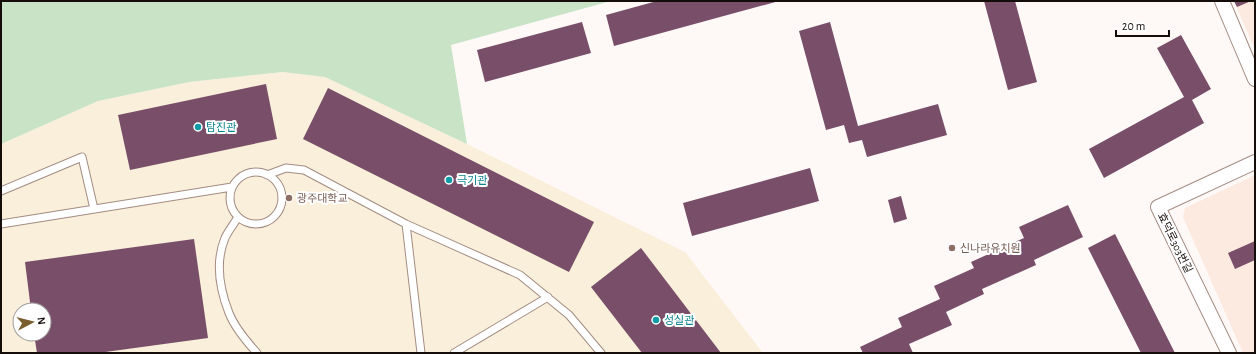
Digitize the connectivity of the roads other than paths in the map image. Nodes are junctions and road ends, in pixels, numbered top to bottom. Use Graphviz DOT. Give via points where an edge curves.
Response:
graph roads {
  1 [pos="1222,1"];
  2 [pos="1255,79"];
  3 [pos="1255,162"];
  4 [pos="266,175"];
  5 [pos="232,187"];
  6 [pos="1,191"];
  7 [pos="94,209"];
  8 [pos="238,217"];
  9 [pos="1,224"];
  10 [pos="406,224"];
  11 [pos="548,297"];
  12 [pos="257,353"];
  13 [pos="421,353"];
  14 [pos="454,353"];
  15 [pos="601,353"];
  16 [pos="1229,353"];
  1 -- 2 [label="street"];
  3 -- 16 [label="street, 효덕로303번길" via="1158,207"];
  4 -- 5 [label="lane" via="243,175"];
  4 -- 8 [label="lane" via="273,179 281,194 281,202 276,213 268,221 260,224 245,222"];
  4 -- 10 [label="lane" via="286,168 304,170"];
  5 -- 7 [label="lane"];
  5 -- 8 [label="lane" via="230,203"];
  6 -- 7 [label="lane" via="82,156"];
  7 -- 9 [label="lane"];
  8 -- 12 [label="lane" via="225,238 220,257 220,282 229,314"];
  10 -- 11 [label="lane" via="520,274"];
  10 -- 13 [label="lane"];
  11 -- 14 [label="lane"];
  11 -- 15 [label="lane" via="569,315"];
}
